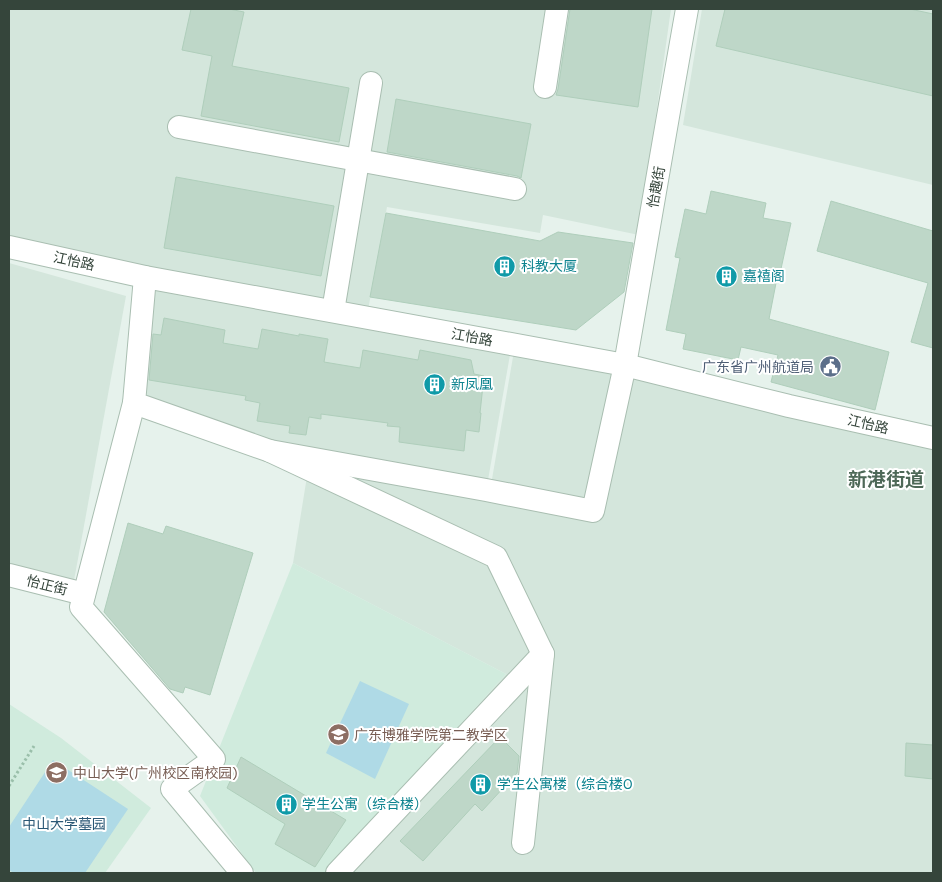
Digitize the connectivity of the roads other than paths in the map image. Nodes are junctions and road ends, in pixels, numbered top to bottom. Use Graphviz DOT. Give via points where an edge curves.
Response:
graph roads {
  1 [pos="557,9"];
  2 [pos="687,9"];
  3 [pos="371,84"];
  4 [pos="545,87"];
  5 [pos="179,127"];
  6 [pos="358,160"];
  7 [pos="515,189"];
  8 [pos="9,247"];
  9 [pos="145,277"];
  10 [pos="333,311"];
  11 [pos="625,365"];
  12 [pos="134,403"];
  13 [pos="933,438"];
  14 [pos="270,451"];
  15 [pos="9,575"];
  16 [pos="84,594"];
  17 [pos="543,654"];
  18 [pos="523,843"];
  19 [pos="242,873"];
  20 [pos="337,873"];
  1 -- 4 [label="street"];
  2 -- 11 [label="street, 怡趣街"];
  3 -- 6 [label="street"];
  5 -- 6 [label="street"];
  6 -- 7 [label="street"];
  6 -- 10 [label="street"];
  8 -- 9 [label="street, 江怡路"];
  9 -- 10 [label="street, 江怡路"];
  9 -- 12 [label="street"];
  10 -- 11 [label="street, 江怡路"];
  11 -- 13 [label="street, 江怡路"];
  11 -- 14 [label="street, 怡趣街" via="593,511"];
  12 -- 14 [label="street"];
  12 -- 16 [label="street"];
  14 -- 17 [label="street" via="496,557"];
  15 -- 16 [label="street, 怡正街"];
  16 -- 19 [label="street" via="81,607 214,759 172,788"];
  17 -- 18 [label="street"];
  17 -- 20 [label="street"];
}
